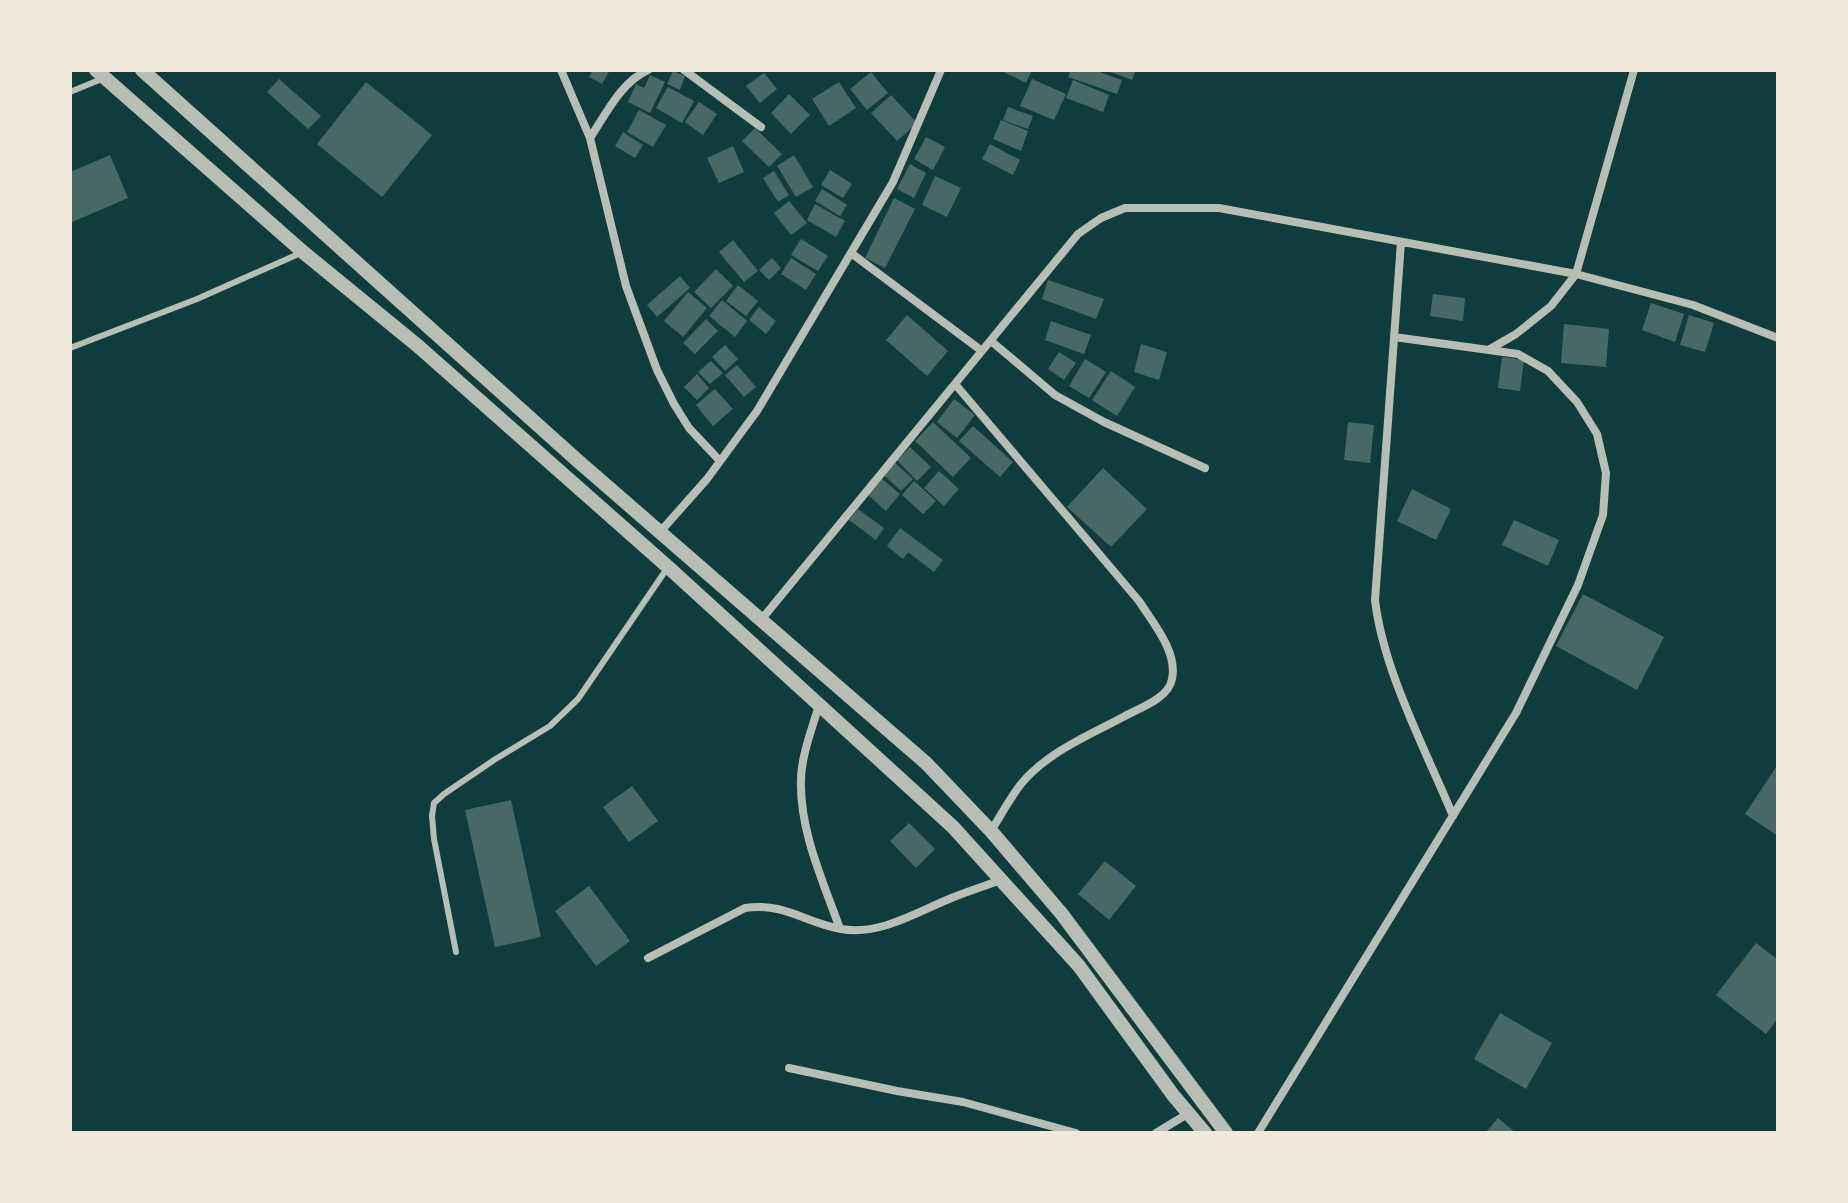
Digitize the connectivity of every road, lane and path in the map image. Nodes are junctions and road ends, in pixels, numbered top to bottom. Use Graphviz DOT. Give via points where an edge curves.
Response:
graph roads {
  1 [pos="142,70"];
  2 [pos="561,70"];
  3 [pos="648,70"];
  4 [pos="684,70"];
  5 [pos="941,70"];
  6 [pos="1634,70"];
  7 [pos="100,74"];
  8 [pos="70,92"];
  9 [pos="761,127"];
  10 [pos="590,138"];
  11 [pos="1401,242"];
  12 [pos="303,252"];
  13 [pos="851,253"];
  14 [pos="1576,274"];
  15 [pos="405,308"];
  16 [pos="388,322"];
  17 [pos="1394,337"];
  18 [pos="1778,338"];
  19 [pos="991,341"];
  20 [pos="70,348"];
  21 [pos="1488,350"];
  22 [pos="982,351"];
  23 [pos="955,384"];
  24 [pos="720,461"];
  25 [pos="1205,468"];
  26 [pos="660,532"];
  27 [pos="668,567"];
  28 [pos="761,620"];
  29 [pos="819,705"];
  30 [pos="1453,816"];
  31 [pos="991,831"];
  32 [pos="1001,880"];
  33 [pos="840,929"];
  34 [pos="456,952"];
  35 [pos="648,958"];
  36 [pos="789,1068"];
  37 [pos="1189,1113"];
  38 [pos="1076,1133"];
  39 [pos="1156,1133"];
  40 [pos="1205,1133"];
  41 [pos="1226,1133"];
  42 [pos="1258,1133"];
  1 -- 15 [label="street"];
  2 -- 10 [label="street"];
  3 -- 10 [label="street" via="620,94"];
  4 -- 9 [label="street"];
  5 -- 13 [label="street" via="893,182"];
  6 -- 14 [label="street"];
  7 -- 8 [label="lane"];
  7 -- 12 [label="street"];
  10 -- 24 [label="street" via="626,286 657,370 689,428"];
  11 -- 14 [label="street"];
  11 -- 17 [label="street"];
  11 -- 19 [label="street" via="1219,208 1125,208 1078,234"];
  12 -- 16 [label="street"];
  12 -- 20 [label="lane"];
  13 -- 22 [label="street"];
  13 -- 24 [label="street" via="757,411"];
  14 -- 18 [label="street" via="1693,305"];
  14 -- 21 [label="street" via="1551,306"];
  15 -- 16 [label="street"];
  15 -- 26 [label="street"];
  16 -- 27 [label="street"];
  17 -- 21 [label="street"];
  17 -- 30 [label="street" via="1375,600 1378,631"];
  19 -- 22 [label="street"];
  19 -- 25 [label="street" via="1055,395"];
  21 -- 30 [label="street" via="1518,354 1548,371 1577,402 1597,434 1606,473 1603,515 1578,585 1516,713"];
  22 -- 23 [label="street"];
  23 -- 28 [label="street"];
  23 -- 31 [label="street" via="1139,601 1173,664 1172,682 1159,698 1033,771"];
  24 -- 26 [label="street"];
  26 -- 28 [label="street"];
  27 -- 29 [label="street"];
  27 -- 34 [label="lane" via="585,689 550,726 434,803 434,839"];
  28 -- 31 [label="street" via="926,763"];
  29 -- 32 [label="street" via="953,827"];
  29 -- 33 [label="street" via="801,779 804,819"];
  30 -- 42 [label="street"];
  31 -- 41 [label="street" via="1061,913"];
  32 -- 33 [label="street" via="888,925"];
  32 -- 37 [label="street" via="1079,966"];
  33 -- 35 [label="street" via="784,909 745,908"];
  36 -- 38 [label="street" via="963,1102"];
  37 -- 39 [label="street"];
  37 -- 40 [label="street"];
}
